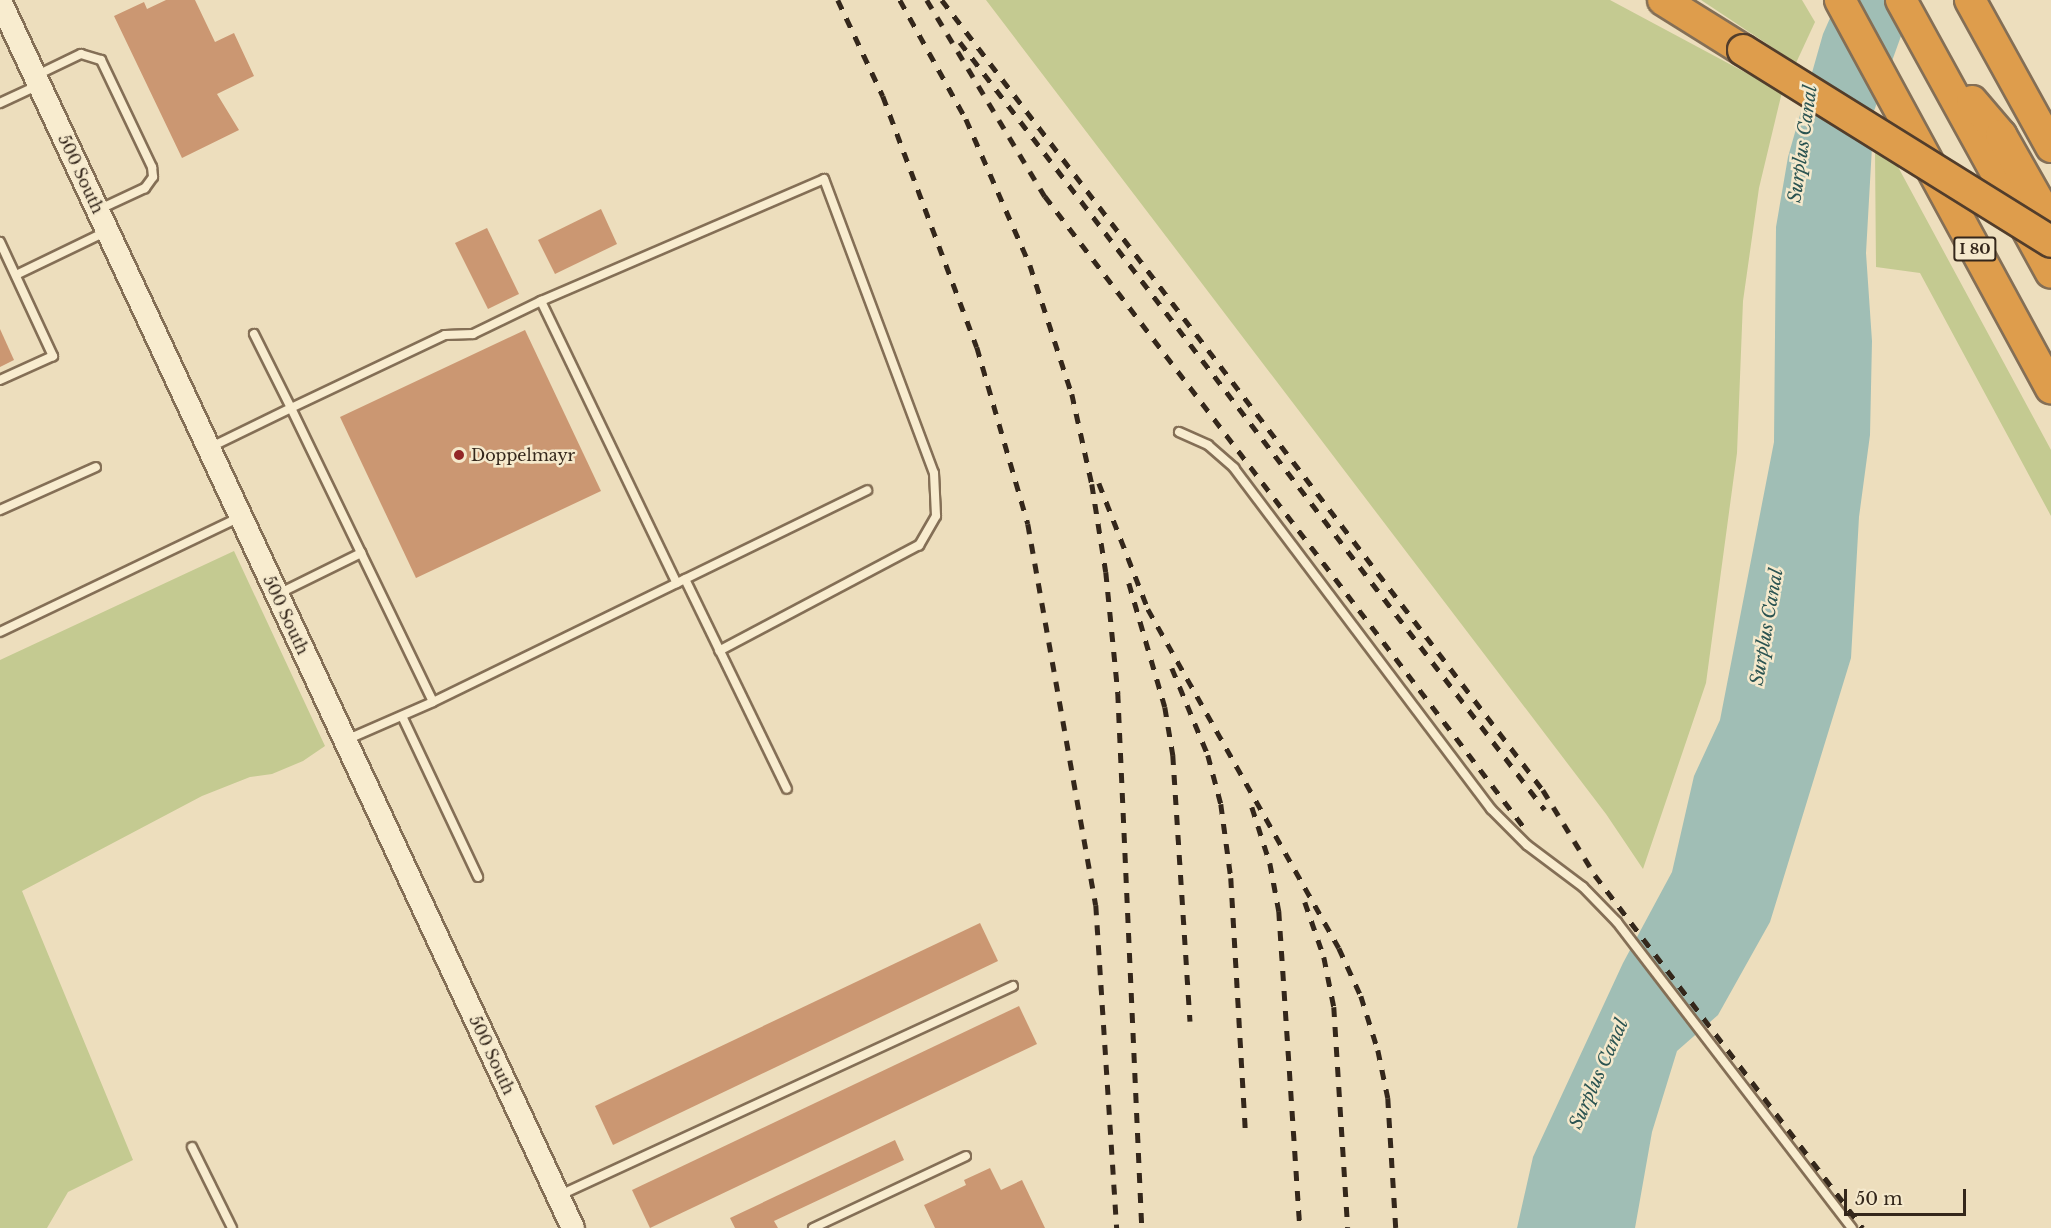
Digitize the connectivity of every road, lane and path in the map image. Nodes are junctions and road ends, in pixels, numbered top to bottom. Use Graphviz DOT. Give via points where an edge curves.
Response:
graph roads {
  1 [pos="1663,0"];
  2 [pos="1840,0"];
  3 [pos="1901,0"];
  4 [pos="1970,0"];
  5 [pos="0,1"];
  6 [pos="1925,43"];
  7 [pos="37,80"];
  8 [pos="0,103"];
  9 [pos="2051,147"];
  10 [pos="97,210"];
  11 [pos="2051,224"];
  12 [pos="107,231"];
  13 [pos="0,242"];
  14 [pos="2051,242"];
  15 [pos="2051,273"];
  16 [pos="16,275"];
  17 [pos="542,301"];
  18 [pos="254,334"];
  19 [pos="0,380"];
  20 [pos="2051,388"];
  21 [pos="291,408"];
  22 [pos="1179,432"];
  23 [pos="208,448"];
  24 [pos="96,467"];
  25 [pos="867,490"];
  26 [pos="0,510"];
  27 [pos="240,517"];
  28 [pos="361,553"];
  29 [pos="681,581"];
  30 [pos="277,595"];
  31 [pos="0,632"];
  32 [pos="720,651"];
  33 [pos="433,702"];
  34 [pos="402,716"];
  35 [pos="345,741"];
  36 [pos="787,789"];
  37 [pos="478,877"];
  38 [pos="1013,986"];
  39 [pos="192,1147"];
  40 [pos="966,1156"];
  41 [pos="558,1196"];
  42 [pos="232,1228"];
  43 [pos="573,1228"];
  44 [pos="813,1228"];
  45 [pos="1852,1228"];
  1 -- 14 [label="highway, bridge"];
  2 -- 20 [label="highway, I 80"];
  3 -- 6 [label="highway"];
  4 -- 9 [label="highway"];
  5 -- 7 [label="street, 500 South"];
  6 -- 11 [label="highway" via="2001,135"];
  6 -- 15 [label="highway"];
  7 -- 8 [label="lane"];
  7 -- 10 [label="street, 500 South"];
  7 -- 10 [label="lane" via="81,54 101,60 152,167 153,177 144,188"];
  10 -- 12 [label="street, 500 South"];
  12 -- 16 [label="lane"];
  12 -- 23 [label="street, 500 South"];
  13 -- 16 [label="lane"];
  16 -- 19 [label="lane" via="53,356"];
  17 -- 21 [label="lane" via="473,334 445,335"];
  17 -- 29 [label="lane"];
  17 -- 32 [label="lane" via="824,179 934,474 936,516 919,545"];
  18 -- 21 [label="lane"];
  21 -- 23 [label="lane"];
  21 -- 28 [label="lane"];
  22 -- 45 [label="lane" via="1208,445 1234,468 1496,815 1527,845 1583,887 1634,942"];
  23 -- 27 [label="street, 500 South"];
  24 -- 26 [label="lane"];
  25 -- 29 [label="lane"];
  27 -- 30 [label="street, 500 South"];
  27 -- 31 [label="lane"];
  28 -- 30 [label="lane"];
  28 -- 33 [label="lane"];
  29 -- 32 [label="lane"];
  29 -- 33 [label="lane"];
  30 -- 35 [label="street, 500 South"];
  32 -- 36 [label="lane"];
  33 -- 34 [label="lane"];
  34 -- 35 [label="lane"];
  34 -- 37 [label="lane"];
  35 -- 41 [label="street, 500 South"];
  38 -- 41 [label="lane"];
  39 -- 42 [label="lane"];
  40 -- 44 [label="lane"];
  41 -- 43 [label="street, 500 South"];
}
